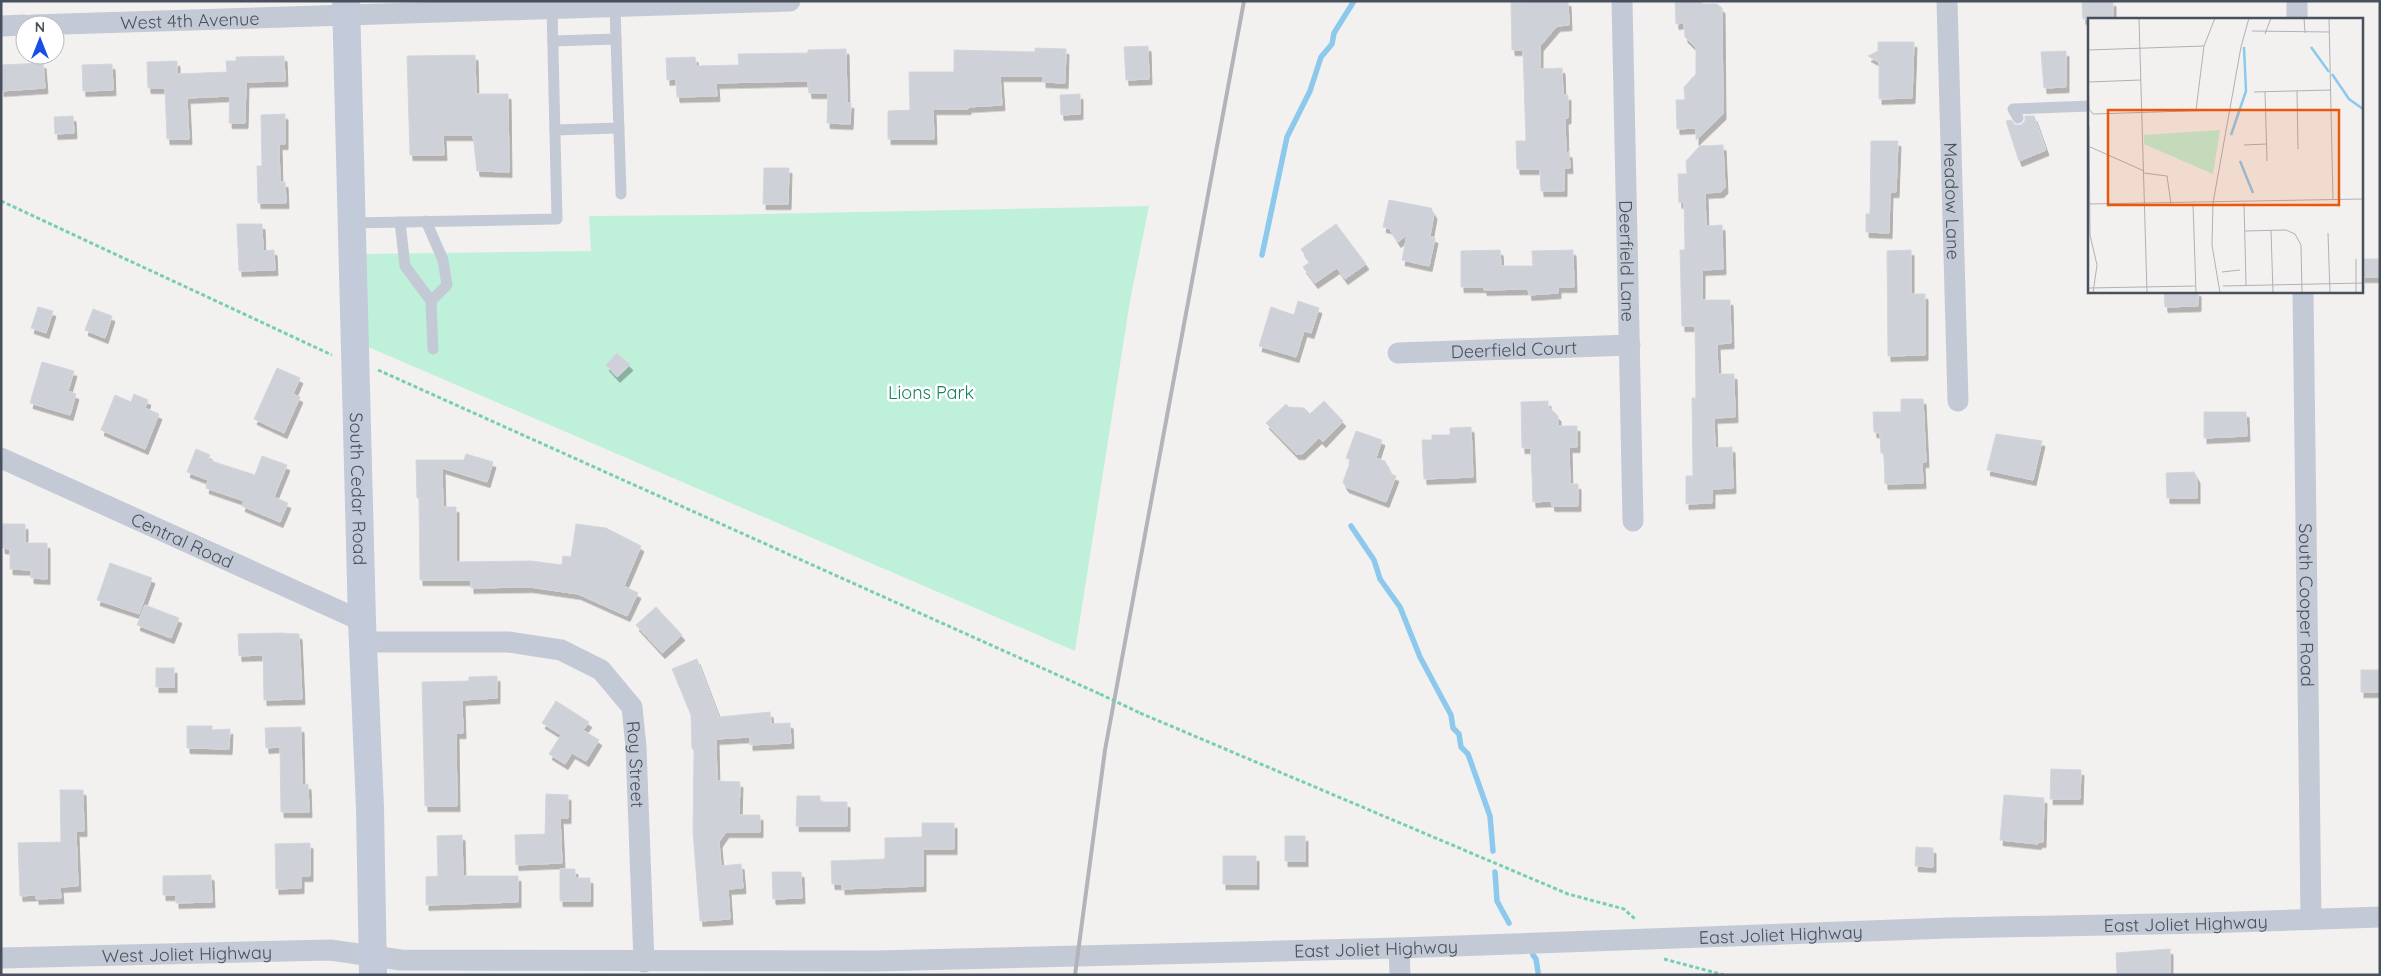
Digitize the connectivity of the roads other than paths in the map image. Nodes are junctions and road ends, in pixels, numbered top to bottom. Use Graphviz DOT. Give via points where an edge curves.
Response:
graph roads {
  1 [pos="790,1"];
  2 [pos="1622,1"];
  3 [pos="1947,1"];
  4 [pos="2297,1"];
  5 [pos="615,6"];
  6 [pos="346,8"];
  7 [pos="552,8"];
  8 [pos="2297,18"];
  9 [pos="65,23"];
  10 [pos="15,25"];
  11 [pos="1,26"];
  12 [pos="616,39"];
  13 [pos="553,41"];
  14 [pos="2088,106"];
  15 [pos="2018,118"];
  16 [pos="619,128"];
  17 [pos="555,130"];
  18 [pos="621,194"];
  19 [pos="426,221"];
  20 [pos="400,222"];
  21 [pos="352,223"];
  22 [pos="2303,292"];
  23 [pos="431,301"];
  24 [pos="1630,345"];
  25 [pos="433,349"];
  26 [pos="1398,353"];
  27 [pos="1958,401"];
  28 [pos="1,458"];
  29 [pos="1633,521"];
  30 [pos="363,631"];
  31 [pos="2380,917"];
  32 [pos="2311,919"];
  33 [pos="1399,948"];
  34 [pos="1,958"];
  35 [pos="644,962"];
  36 [pos="373,966"];
  37 [pos="876,968"];
  38 [pos="1400,975"];
  1 -- 5 [label="street, West 4th Avenue"];
  2 -- 24 [label="street, Deerfield Lane"];
  3 -- 27 [label="street, Meadow Lane"];
  4 -- 8 [label="street"];
  5 -- 7 [label="street, West 4th Avenue"];
  5 -- 12 [label="lane"];
  6 -- 7 [label="street, West 4th Avenue"];
  6 -- 9 [label="street, West 4th Avenue"];
  6 -- 21 [label="main road, South Cedar Road"];
  7 -- 13 [label="lane"];
  10 -- 11 [label="street"];
  12 -- 13 [label="lane"];
  12 -- 16 [label="lane"];
  13 -- 17 [label="lane"];
  14 -- 15 [label="lane" via="2014,109"];
  16 -- 17 [label="lane"];
  16 -- 18 [label="lane"];
  17 -- 19 [label="lane" via="558,218"];
  19 -- 20 [label="lane"];
  19 -- 23 [label="lane" via="443,260 446,285"];
  20 -- 21 [label="lane"];
  20 -- 23 [label="lane" via="405,266"];
  21 -- 30 [label="main road, South Cedar Road"];
  22 -- 32 [label="street, South Cooper Road"];
  23 -- 25 [label="lane"];
  24 -- 26 [label="street, Deerfield Court"];
  24 -- 29 [label="street, Deerfield Lane"];
  28 -- 30 [label="street, Central Road"];
  30 -- 35 [label="street, Roy Street" via="508,642 561,650 602,670 632,707"];
  30 -- 36 [label="main road, South Cedar Road"];
  31 -- 32 [label="street, East Joliet Highway"];
  32 -- 33 [label="street, East Joliet Highway" via="1949,928"];
  33 -- 37 [label="street, East Joliet Highway"];
  33 -- 38 [label="street"];
  34 -- 36 [label="street, West Joliet Highway" via="330,950"];
  35 -- 36 [label="street, East Joliet Highway" via="401,960"];
  35 -- 37 [label="street, East Joliet Highway"];
}
